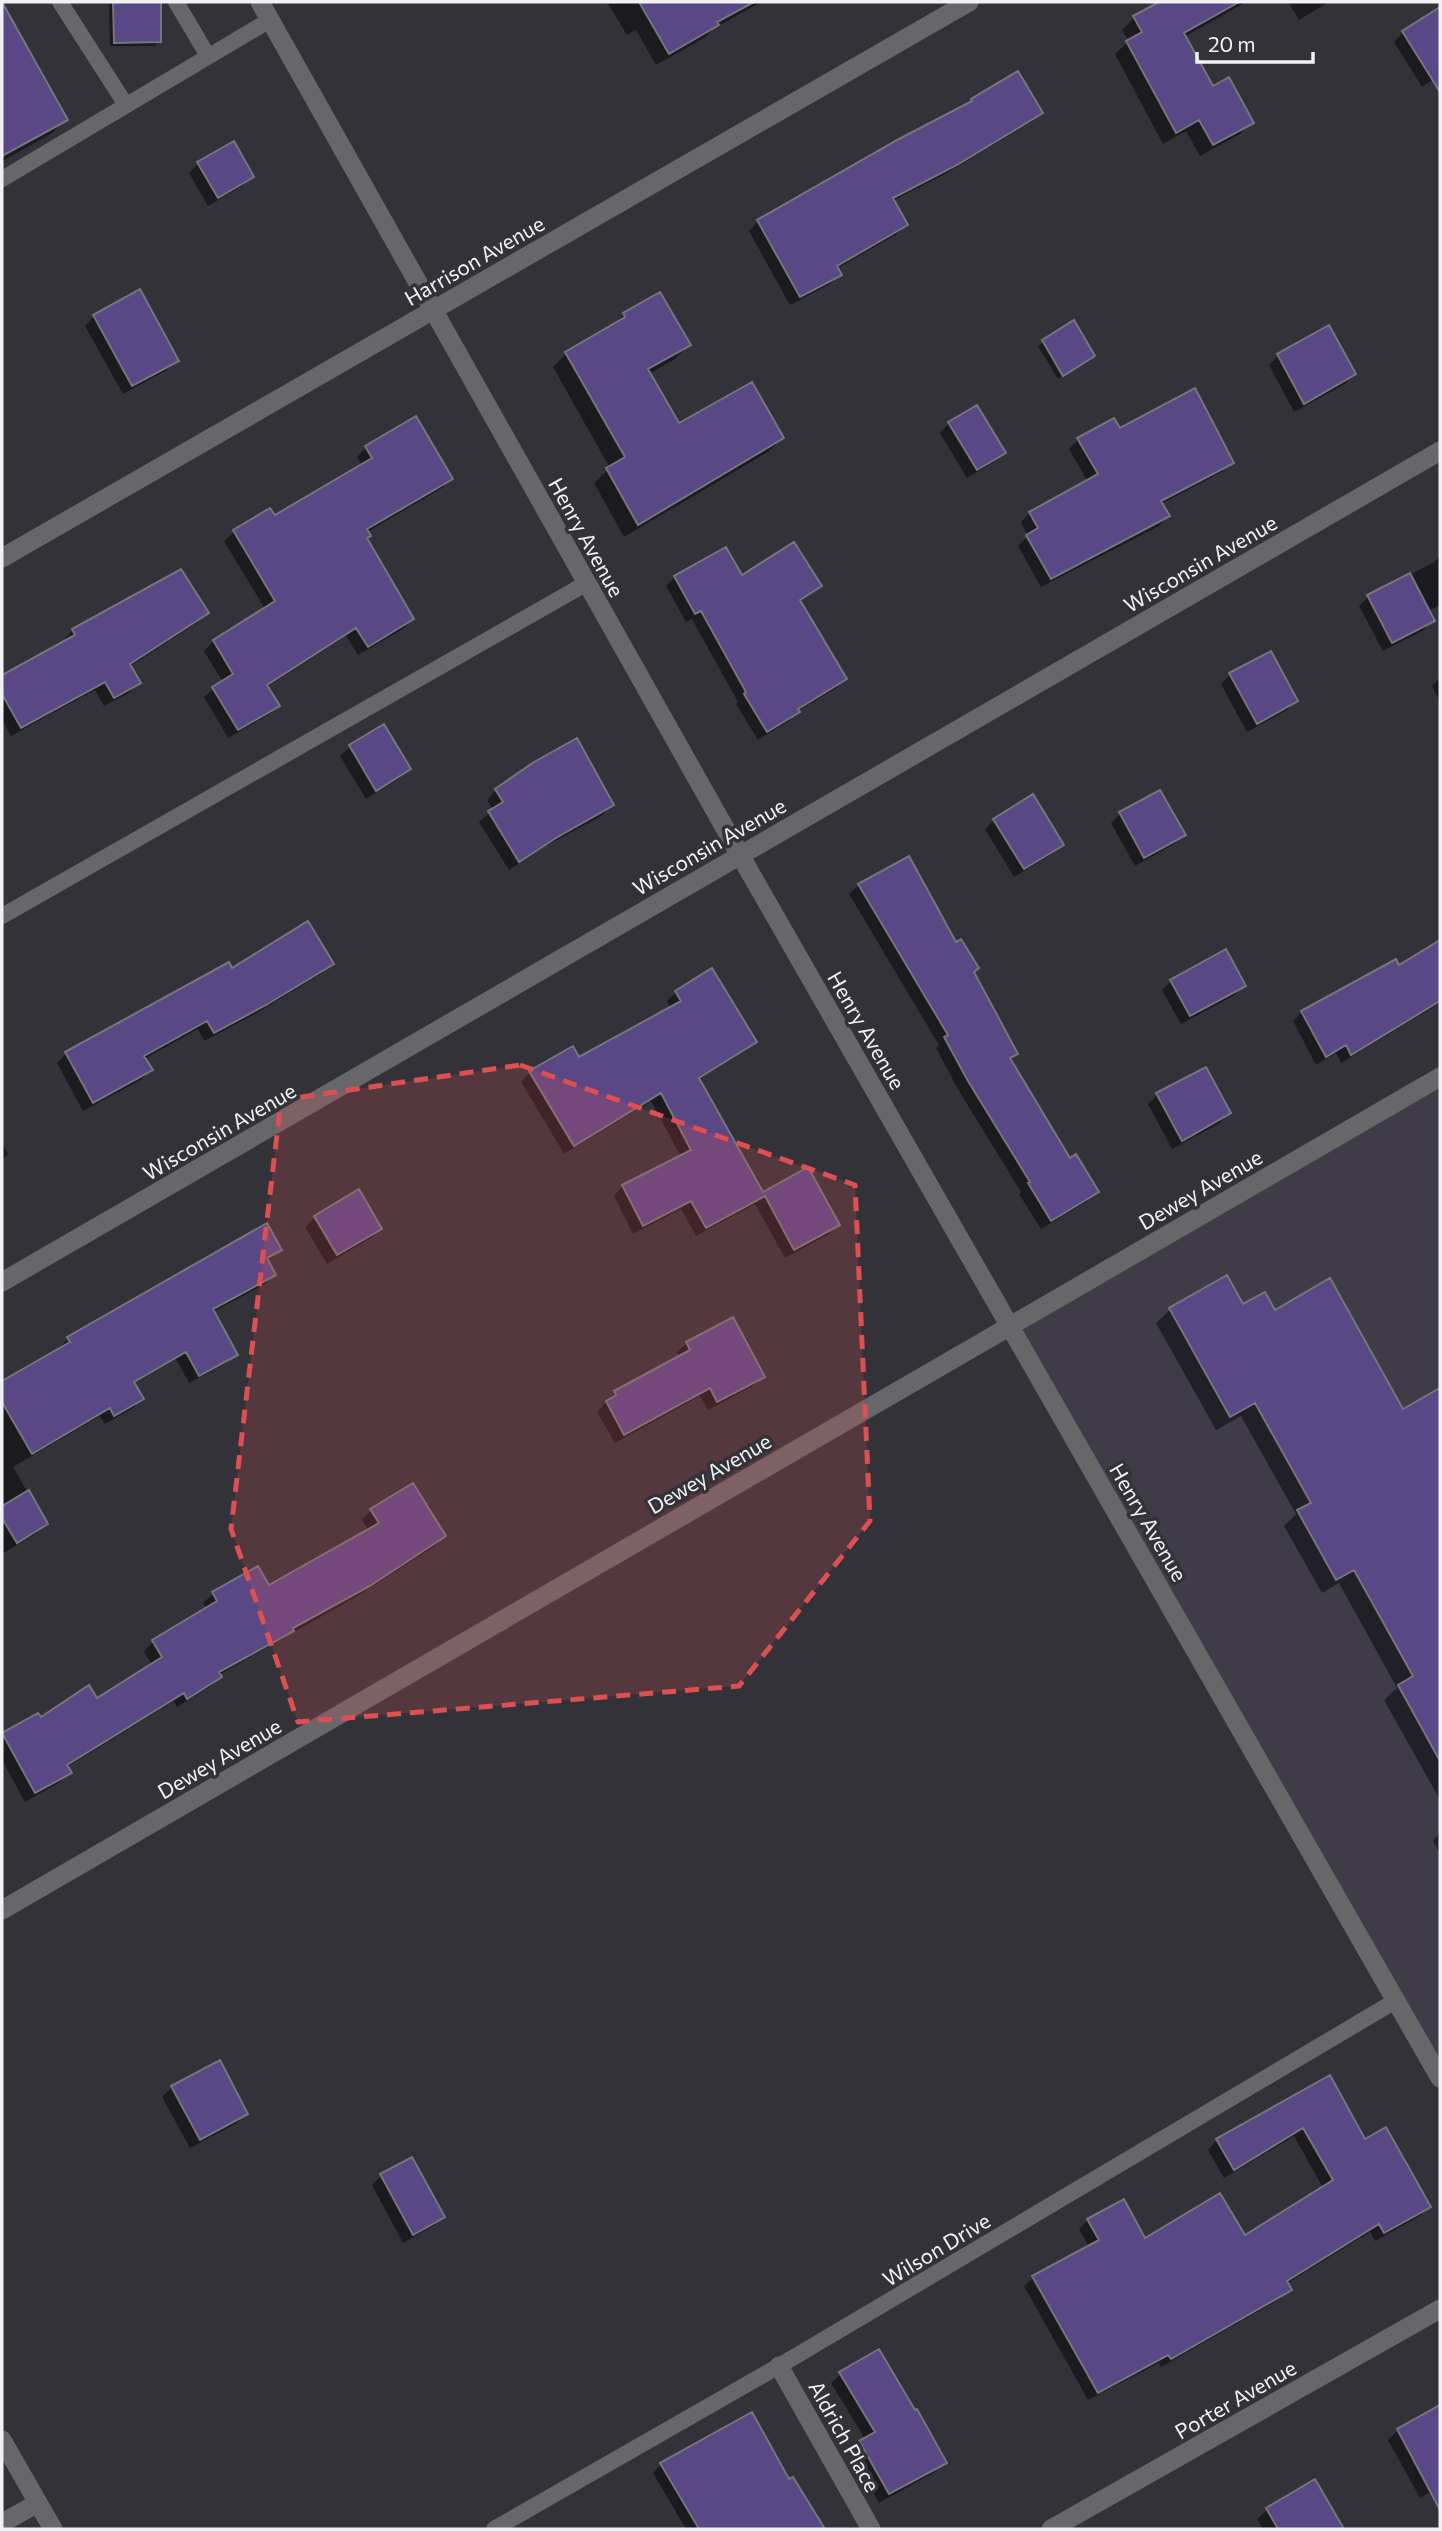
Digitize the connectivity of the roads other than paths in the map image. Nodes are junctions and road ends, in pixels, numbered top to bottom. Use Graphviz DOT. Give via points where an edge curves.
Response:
graph roads {
  1 [pos="60,2"];
  2 [pos="176,2"];
  3 [pos="260,2"];
  4 [pos="969,2"];
  5 [pos="270,20"];
  6 [pos="208,56"];
  7 [pos="126,105"];
  8 [pos="2,179"];
  9 [pos="433,309"];
  10 [pos="1440,451"];
  11 [pos="2,558"];
  12 [pos="587,583"];
  13 [pos="740,855"];
  14 [pos="2,916"];
  15 [pos="1440,1077"];
  16 [pos="2,1282"];
  17 [pos="1009,1325"];
  18 [pos="2,1910"];
  19 [pos="1397,2000"];
  20 [pos="1440,2078"];
  21 [pos="1440,2309"];
  22 [pos="779,2366"];
  23 [pos="2,2440"];
  24 [pos="38,2503"];
  25 [pos="2,2523"];
  26 [pos="53,2529"];
  27 [pos="494,2529"];
  28 [pos="871,2529"];
  29 [pos="1051,2529"];
  1 -- 7 [label="lane"];
  2 -- 6 [label="lane"];
  3 -- 5 [label="street, Henry Avenue"];
  4 -- 9 [label="street, Harrison Avenue"];
  5 -- 6 [label="lane"];
  5 -- 9 [label="street, Henry Avenue"];
  6 -- 7 [label="lane"];
  7 -- 8 [label="lane"];
  9 -- 11 [label="street, Harrison Avenue"];
  9 -- 12 [label="street, Henry Avenue"];
  10 -- 13 [label="street, Wisconsin Avenue"];
  12 -- 13 [label="street, Henry Avenue"];
  12 -- 14 [label="lane"];
  13 -- 16 [label="street, Wisconsin Avenue"];
  13 -- 17 [label="street, Henry Avenue"];
  15 -- 17 [label="street, Dewey Avenue"];
  17 -- 18 [label="street, Dewey Avenue"];
  17 -- 19 [label="street, Henry Avenue"];
  19 -- 20 [label="street, Henry Avenue"];
  19 -- 22 [label="lane, Wilson Drive"];
  21 -- 29 [label="street, Porter Avenue"];
  22 -- 27 [label="lane, Wilson Drive"];
  22 -- 28 [label="street, Aldrich Place"];
  23 -- 24 [label="street"];
  24 -- 25 [label="street"];
  24 -- 26 [label="street"];
}
